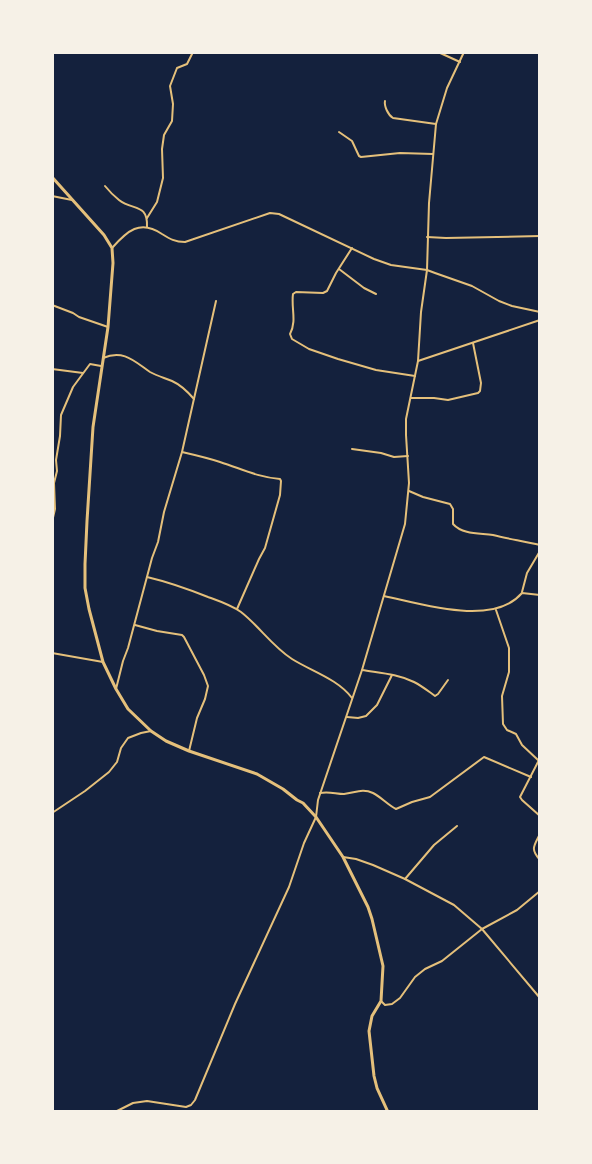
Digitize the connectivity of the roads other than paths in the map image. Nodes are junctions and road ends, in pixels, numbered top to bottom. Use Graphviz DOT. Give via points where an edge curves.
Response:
graph roads {
  1 [pos="193,52"];
  2 [pos="438,52"];
  3 [pos="464,52"];
  4 [pos="460,62"];
  5 [pos="384,100"];
  6 [pos="436,124"];
  7 [pos="339,132"];
  8 [pos="433,154"];
  9 [pos="52,177"];
  10 [pos="105,186"];
  11 [pos="52,196"];
  12 [pos="75,201"];
  13 [pos="147,218"];
  14 [pos="147,227"];
  15 [pos="540,236"];
  16 [pos="427,237"];
  17 [pos="112,248"];
  18 [pos="352,248"];
  19 [pos="339,268"];
  20 [pos="427,270"];
  21 [pos="376,294"];
  22 [pos="216,301"];
  23 [pos="52,305"];
  24 [pos="540,312"];
  25 [pos="540,320"];
  26 [pos="108,327"];
  27 [pos="472,343"];
  28 [pos="102,358"];
  29 [pos="418,362"];
  30 [pos="101,366"];
  31 [pos="52,369"];
  32 [pos="83,373"];
  33 [pos="415,376"];
  34 [pos="410,398"];
  35 [pos="194,399"];
  36 [pos="352,449"];
  37 [pos="183,452"];
  38 [pos="408,456"];
  39 [pos="409,491"];
  40 [pos="52,522"];
  41 [pos="540,545"];
  42 [pos="540,551"];
  43 [pos="147,577"];
  44 [pos="522,593"];
  45 [pos="540,595"];
  46 [pos="384,596"];
  47 [pos="237,609"];
  48 [pos="495,610"];
  49 [pos="134,625"];
  50 [pos="52,653"];
  51 [pos="103,662"];
  52 [pos="362,670"];
  53 [pos="392,675"];
  54 [pos="448,680"];
  55 [pos="116,689"];
  56 [pos="352,698"];
  57 [pos="346,717"];
  58 [pos="151,731"];
  59 [pos="189,752"];
  60 [pos="539,760"];
  61 [pos="531,777"];
  62 [pos="320,793"];
  63 [pos="52,813"];
  64 [pos="540,816"];
  65 [pos="316,817"];
  66 [pos="457,826"];
  67 [pos="540,834"];
  68 [pos="344,857"];
  69 [pos="540,860"];
  70 [pos="405,879"];
  71 [pos="540,891"];
  72 [pos="482,929"];
  73 [pos="540,998"];
  74 [pos="381,1001"];
  75 [pos="115,1112"];
  76 [pos="388,1112"];
  1 -- 13 [label="street" via="187,64 177,68 170,86 172,121 164,135 163,178 157,202"];
  2 -- 4 [label="street"];
  3 -- 4 [label="street"];
  4 -- 6 [label="street"];
  5 -- 6 [label="street" via="390,117"];
  6 -- 8 [label="street"];
  7 -- 8 [label="street" via="352,141 361,157"];
  8 -- 16 [label="street"];
  9 -- 12 [label="street"];
  10 -- 13 [label="street" via="119,201 143,211"];
  11 -- 12 [label="street"];
  12 -- 17 [label="street"];
  13 -- 14 [label="street"];
  14 -- 17 [label="street" via="130,231"];
  14 -- 18 [label="street" via="173,241 185,242 270,213"];
  15 -- 16 [label="street"];
  16 -- 20 [label="street"];
  17 -- 26 [label="street"];
  18 -- 19 [label="street"];
  18 -- 20 [label="street" via="391,265"];
  19 -- 21 [label="street"];
  19 -- 33 [label="street" via="327,291 293,294 292,339 309,350 338,359"];
  20 -- 24 [label="street" via="506,303"];
  20 -- 29 [label="street"];
  22 -- 35 [label="street"];
  23 -- 26 [label="street"];
  25 -- 27 [label="street"];
  26 -- 28 [label="street"];
  27 -- 29 [label="street"];
  27 -- 34 [label="street" via="481,383 478,393 448,400"];
  28 -- 30 [label="street"];
  28 -- 35 [label="street" via="114,355 136,361 151,373 175,382"];
  29 -- 33 [label="street"];
  30 -- 32 [label="street" via="92,364"];
  30 -- 51 [label="street" via="93,427 85,576 88,609"];
  31 -- 32 [label="street"];
  32 -- 40 [label="street" via="61,415"];
  33 -- 34 [label="street"];
  34 -- 38 [label="street" via="406,419"];
  35 -- 37 [label="street"];
  36 -- 38 [label="street"];
  37 -- 43 [label="street"];
  37 -- 47 [label="street" via="281,481 265,548"];
  38 -- 39 [label="street"];
  39 -- 41 [label="street" via="450,504 453,524 465,532"];
  39 -- 46 [label="street" via="405,524"];
  42 -- 44 [label="street" via="527,573"];
  43 -- 47 [label="street"];
  43 -- 49 [label="street"];
  44 -- 45 [label="street"];
  44 -- 48 [label="street"];
  46 -- 48 [label="street" via="450,609"];
  46 -- 52 [label="street"];
  47 -- 56 [label="street" via="289,657 339,685"];
  48 -- 60 [label="street" via="509,648 509,672 502,696 504,727 516,734"];
  49 -- 55 [label="street"];
  49 -- 59 [label="street" via="182,635 204,675 207,693"];
  50 -- 51 [label="street"];
  51 -- 55 [label="street"];
  52 -- 53 [label="street"];
  52 -- 56 [label="street"];
  53 -- 54 [label="street" via="413,681 435,696"];
  53 -- 57 [label="street" via="377,705 366,716"];
  55 -- 58 [label="street"];
  56 -- 57 [label="street"];
  57 -- 62 [label="street"];
  58 -- 59 [label="street"];
  58 -- 63 [label="street" via="128,738 109,771"];
  59 -- 65 [label="street" via="257,774 303,803"];
  60 -- 61 [label="street"];
  61 -- 62 [label="street" via="484,757 430,797 396,809 363,790"];
  61 -- 64 [label="street" via="520,797"];
  62 -- 65 [label="street"];
  65 -- 68 [label="street"];
  65 -- 75 [label="street" via="281,908 192,1105 147,1101"];
  66 -- 70 [label="street" via="434,845"];
  67 -- 69 [label="street" via="533,853"];
  68 -- 70 [label="street"];
  68 -- 74 [label="street" via="374,927 383,966"];
  70 -- 72 [label="street" via="454,906"];
  71 -- 72 [label="street" via="517,910"];
  72 -- 73 [label="street"];
  72 -- 74 [label="street" via="415,977 392,1004"];
  74 -- 76 [label="street" via="369,1031 374,1076"];
}
